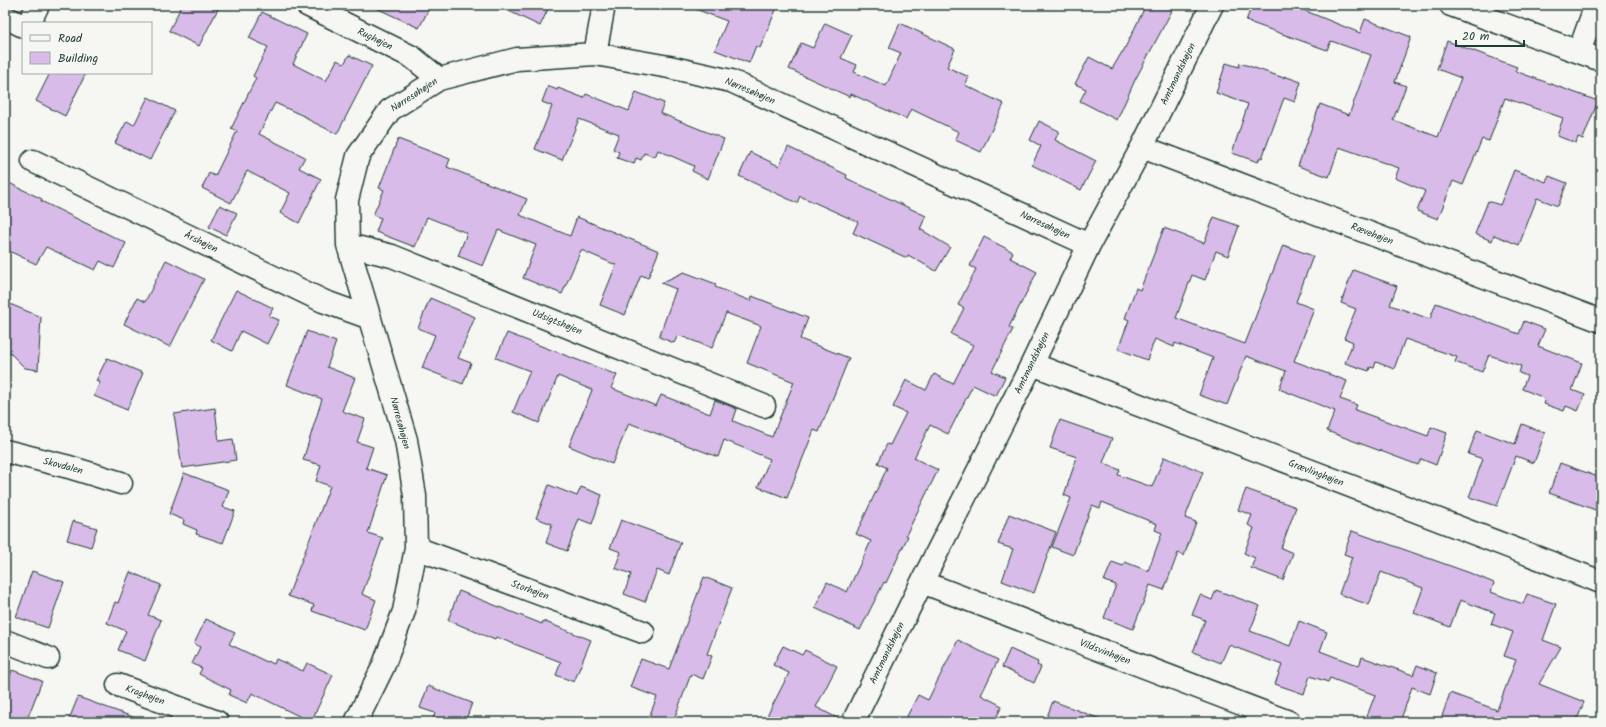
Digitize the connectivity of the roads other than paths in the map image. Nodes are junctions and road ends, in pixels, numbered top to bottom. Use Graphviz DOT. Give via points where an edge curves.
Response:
graph roads {
  1 [pos="38,5"];
  2 [pos="307,5"];
  3 [pos="604,5"];
  4 [pos="1212,5"];
  5 [pos="1451,5"];
  6 [pos="1596,5"];
  7 [pos="5,17"];
  8 [pos="30,22"];
  9 [pos="22,26"];
  10 [pos="1579,52"];
  11 [pos="595,54"];
  12 [pos="1601,60"];
  13 [pos="439,79"];
  14 [pos="1142,147"];
  15 [pos="34,161"];
  16 [pos="1089,245"];
  17 [pos="348,246"];
  18 [pos="370,318"];
  19 [pos="1601,321"];
  20 [pos="1032,364"];
  21 [pos="764,406"];
  22 [pos="5,452"];
  23 [pos="121,483"];
  24 [pos="416,548"];
  25 [pos="922,582"];
  26 [pos="1601,582"];
  27 [pos="643,632"];
  28 [pos="5,641"];
  29 [pos="48,658"];
  30 [pos="118,685"];
  31 [pos="217,722"];
  32 [pos="356,722"];
  33 [pos="853,722"];
  34 [pos="1289,722"];
  1 -- 8 [label="street"];
  2 -- 13 [label="street, Rughøjen" via="412,57"];
  3 -- 11 [label="street"];
  4 -- 14 [label="street, Amtmandshøjen"];
  5 -- 10 [label="street"];
  6 -- 10 [label="street"];
  7 -- 9 [label="street"];
  10 -- 12 [label="street"];
  11 -- 13 [label="street, Nørresøhøjen" via="517,59"];
  11 -- 16 [label="street, Nørresøhøjen" via="731,81"];
  13 -- 17 [label="street, Nørresøhøjen" via="390,110 358,156 347,200"];
  14 -- 16 [label="street, Amtmandshøjen"];
  14 -- 19 [label="street, Rævehøjen"];
  15 -- 18 [label="street, Årshøjen" via="323,301"];
  16 -- 20 [label="street, Amtmandshøjen"];
  17 -- 18 [label="street, Nørresøhøjen"];
  17 -- 21 [label="street, Udsigtshøjen" via="392,256"];
  18 -- 24 [label="street, Nørresøhøjen" via="406,440 415,496"];
  20 -- 25 [label="street, Amtmandshøjen"];
  20 -- 26 [label="street, Grævlinghøjen"];
  22 -- 23 [label="street, Skovdalen" via="69,467"];
  24 -- 27 [label="street, Storhøjen"];
  24 -- 32 [label="street, Nørresøhøjen" via="404,611 383,667"];
  25 -- 33 [label="street, Amtmandshøjen"];
  25 -- 34 [label="street, Vildsvinhøjen"];
  28 -- 29 [label="street"];
  30 -- 31 [label="street, Kraghøjen"];
}
